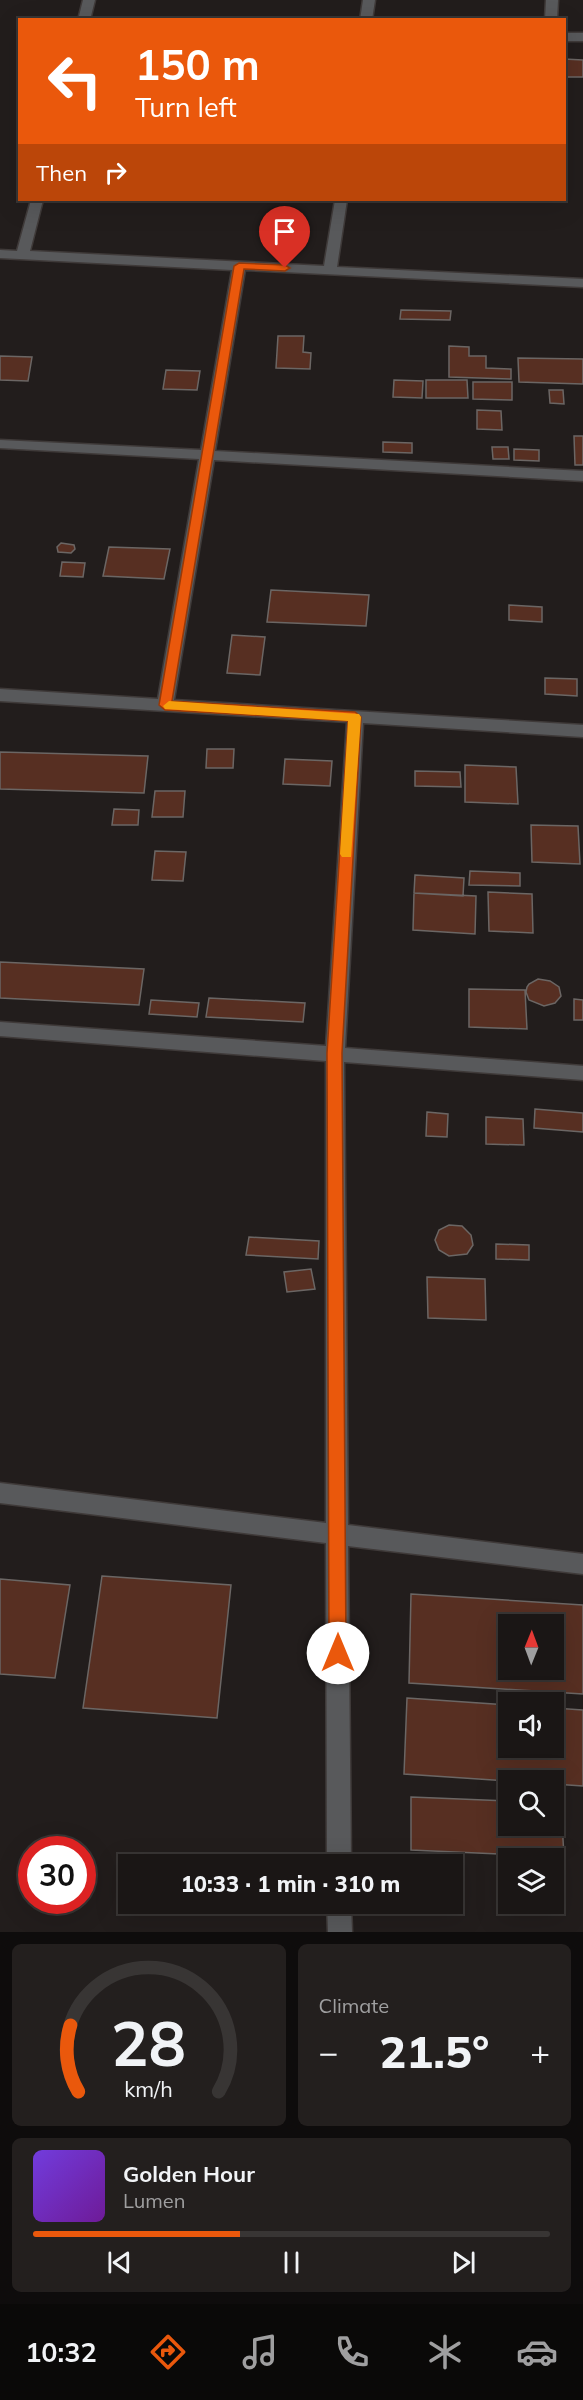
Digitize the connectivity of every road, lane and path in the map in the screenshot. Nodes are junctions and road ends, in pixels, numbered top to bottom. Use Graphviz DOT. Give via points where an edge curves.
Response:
graph roads {
  1 [pos="89,0"];
  2 [pos="369,0"];
  3 [pos="552,0"];
  4 [pos="84,18"];
  5 [pos="366,18"];
  6 [pos="551,18"];
  7 [pos="566,36"];
  8 [pos="583,37"];
  9 [pos="37,201"];
  10 [pos="341,201"];
  11 [pos="0,254"];
  12 [pos="22,255"];
  13 [pos="239,266"];
  14 [pos="330,271"];
  15 [pos="583,284"];
  16 [pos="0,444"];
  17 [pos="208,455"];
  18 [pos="583,476"];
  19 [pos="0,695"];
  20 [pos="165,705"];
  21 [pos="355,717"];
  22 [pos="583,731"];
  23 [pos="0,1029"];
  24 [pos="334,1053"];
  25 [pos="583,1073"];
  26 [pos="0,1493"];
  27 [pos="337,1536"];
  28 [pos="583,1564"];
  29 [pos="339,1854"];
  30 [pos="339,1914"];
  31 [pos="340,1932"];
  1 -- 4 [label="street"];
  2 -- 5 [label="street"];
  3 -- 6 [label="street"];
  7 -- 8 [label="street"];
  9 -- 12 [label="street"];
  10 -- 14 [label="street"];
  11 -- 12 [label="street"];
  12 -- 13 [label="street"];
  13 -- 14 [label="street"];
  13 -- 17 [label="street"];
  14 -- 15 [label="street"];
  16 -- 17 [label="street"];
  17 -- 18 [label="street"];
  17 -- 20 [label="street"];
  19 -- 20 [label="street"];
  20 -- 21 [label="street"];
  21 -- 22 [label="street"];
  21 -- 24 [label="street"];
  23 -- 24 [label="street"];
  24 -- 25 [label="street"];
  24 -- 27 [label="street"];
  26 -- 27 [label="street"];
  27 -- 28 [label="street"];
  27 -- 29 [label="street"];
  30 -- 31 [label="street"];
}
